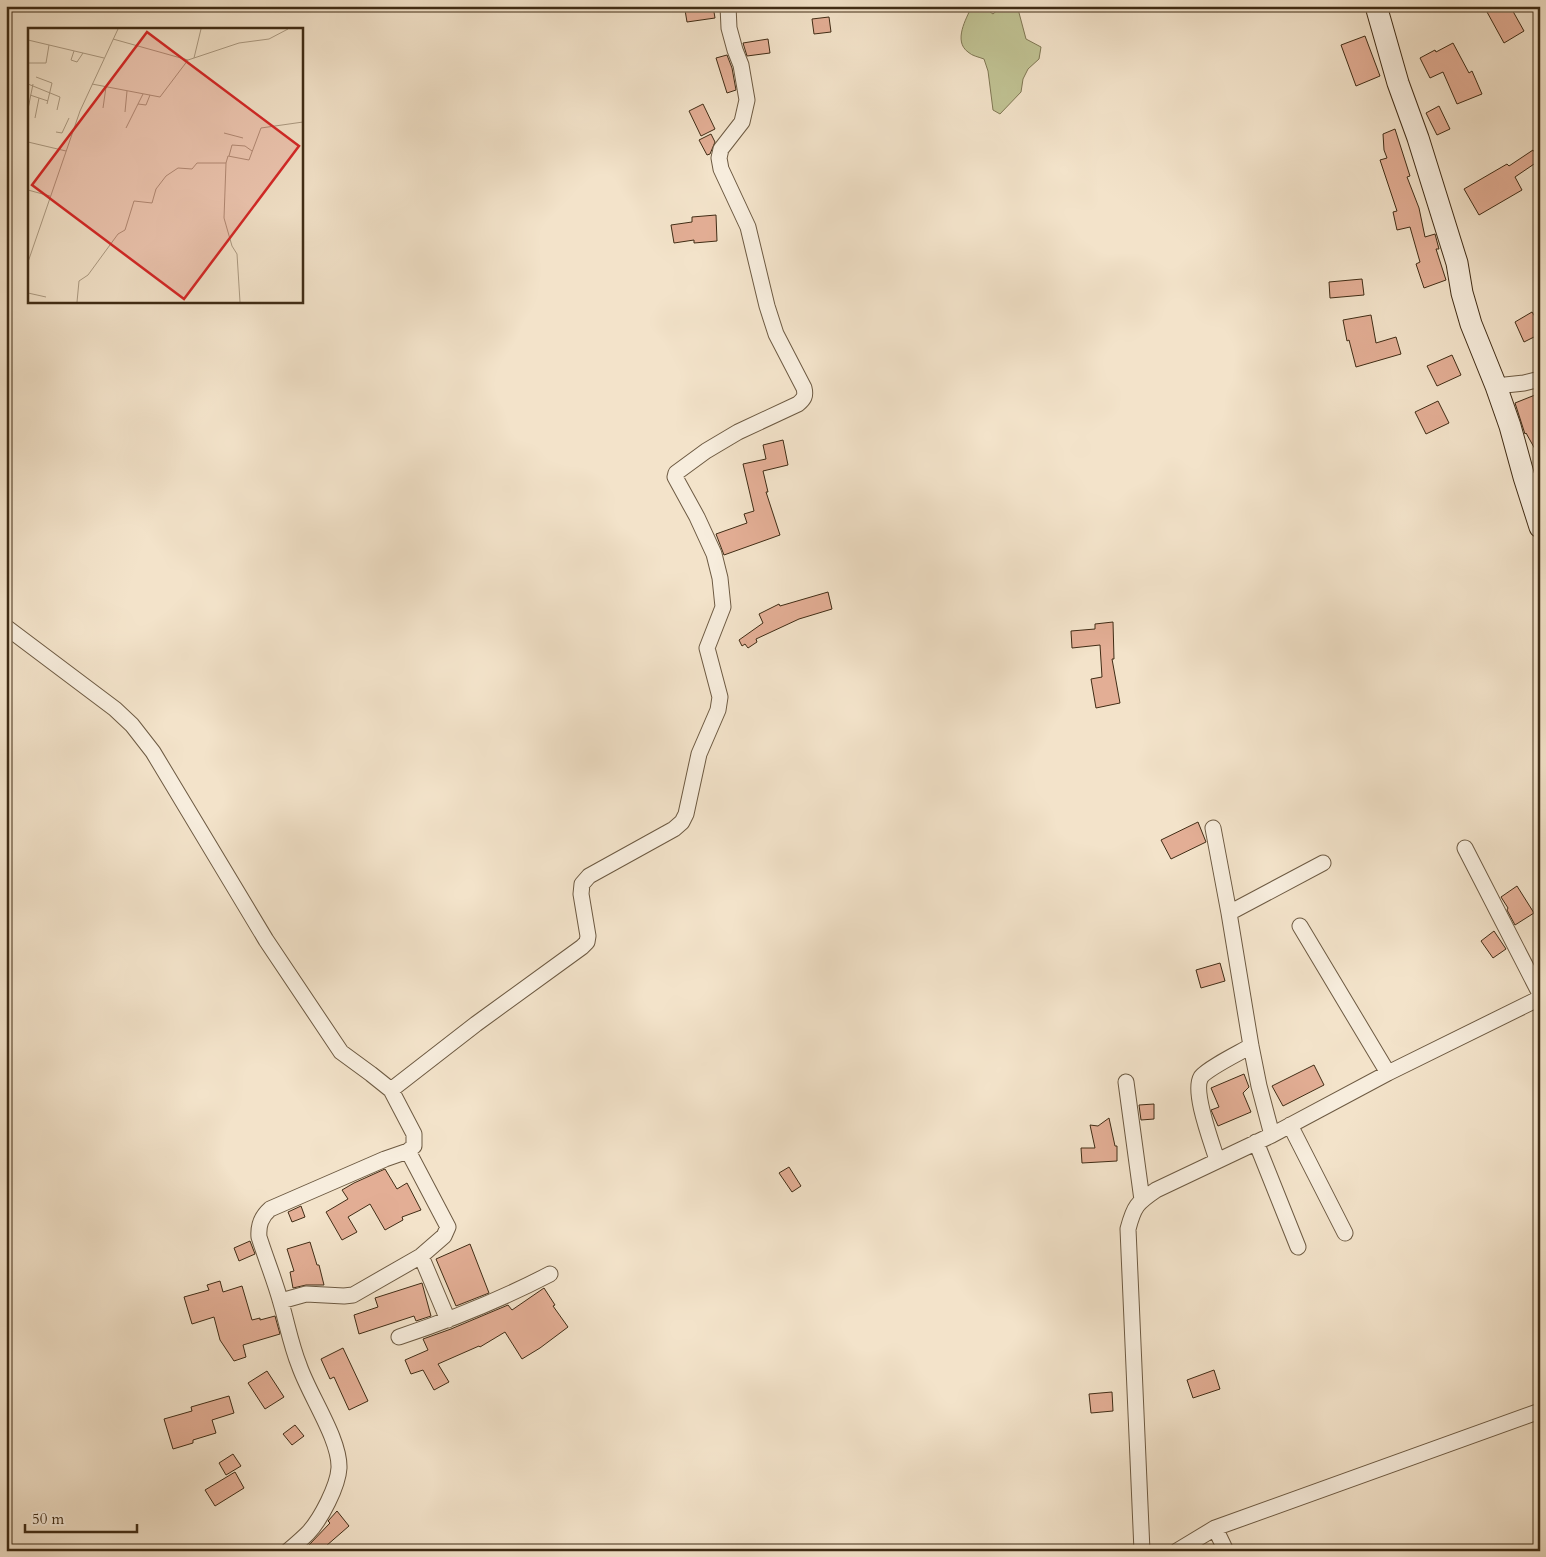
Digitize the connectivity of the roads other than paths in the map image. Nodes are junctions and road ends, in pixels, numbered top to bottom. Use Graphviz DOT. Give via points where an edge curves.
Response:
graph roads {
  1 [pos="728,6"];
  2 [pos="1382,8"];
  3 [pos="1540,379"];
  4 [pos="1496,386"];
  5 [pos="1540,527"];
  6 [pos="6,627"];
  7 [pos="1213,828"];
  8 [pos="1465,848"];
  9 [pos="1323,863"];
  10 [pos="1229,913"];
  11 [pos="1300,926"];
  12 [pos="1540,994"];
  13 [pos="1540,998"];
  14 [pos="1251,1046"];
  15 [pos="1388,1073"];
  16 [pos="1126,1082"];
  17 [pos="391,1090"];
  18 [pos="1290,1125"];
  19 [pos="1272,1135"];
  20 [pos="1256,1142"];
  21 [pos="408,1151"];
  22 [pos="1217,1160"];
  23 [pos="1142,1200"];
  24 [pos="1344,1233"];
  25 [pos="1298,1247"];
  26 [pos="421,1256"];
  27 [pos="550,1274"];
  28 [pos="281,1301"];
  29 [pos="448,1320"];
  30 [pos="399,1337"];
  31 [pos="1540,1410"];
  32 [pos="1215,1528"];
  33 [pos="288,1551"];
  34 [pos="1142,1551"];
  35 [pos="1177,1551"];
  36 [pos="1226,1551"];
  1 -- 17 [label="street" via="729,28 741,65 747,100 742,122 721,150 720,169 748,227 776,334 805,394 804,400 798,404 738,432 676,473 675,477 714,554 723,607 707,648 720,697 718,710 699,754 686,814 674,830 590,876 582,884 588,936 582,947"];
  2 -- 4 [label="street" via="1398,84 1457,263 1471,324"];
  3 -- 4 [label="street"];
  4 -- 5 [label="street"];
  6 -- 17 [label="street" via="132,725 153,752 266,940 340,1052"];
  7 -- 10 [label="street"];
  8 -- 12 [label="street"];
  9 -- 10 [label="street"];
  10 -- 14 [label="street"];
  11 -- 15 [label="street"];
  13 -- 15 [label="street"];
  14 -- 19 [label="street"];
  14 -- 22 [label="street" via="1201,1078 1198,1091"];
  15 -- 18 [label="street"];
  16 -- 23 [label="street"];
  17 -- 21 [label="street" via="414,1134 414,1146"];
  18 -- 19 [label="street"];
  18 -- 24 [label="street"];
  19 -- 20 [label="street"];
  20 -- 22 [label="street"];
  20 -- 25 [label="street"];
  21 -- 26 [label="street" via="448,1227 444,1236"];
  21 -- 28 [label="street" via="279,1204 263,1215 258,1227 259,1237"];
  22 -- 23 [label="street"];
  23 -- 34 [label="street" via="1132,1212 1128,1229"];
  26 -- 28 [label="street" via="353,1295 306,1294"];
  26 -- 29 [label="street"];
  27 -- 29 [label="street"];
  28 -- 33 [label="street" via="299,1365 335,1443 339,1462 334,1488 316,1523"];
  29 -- 30 [label="street"];
  31 -- 32 [label="street"];
  32 -- 35 [label="street"];
  32 -- 36 [label="street"];
}
